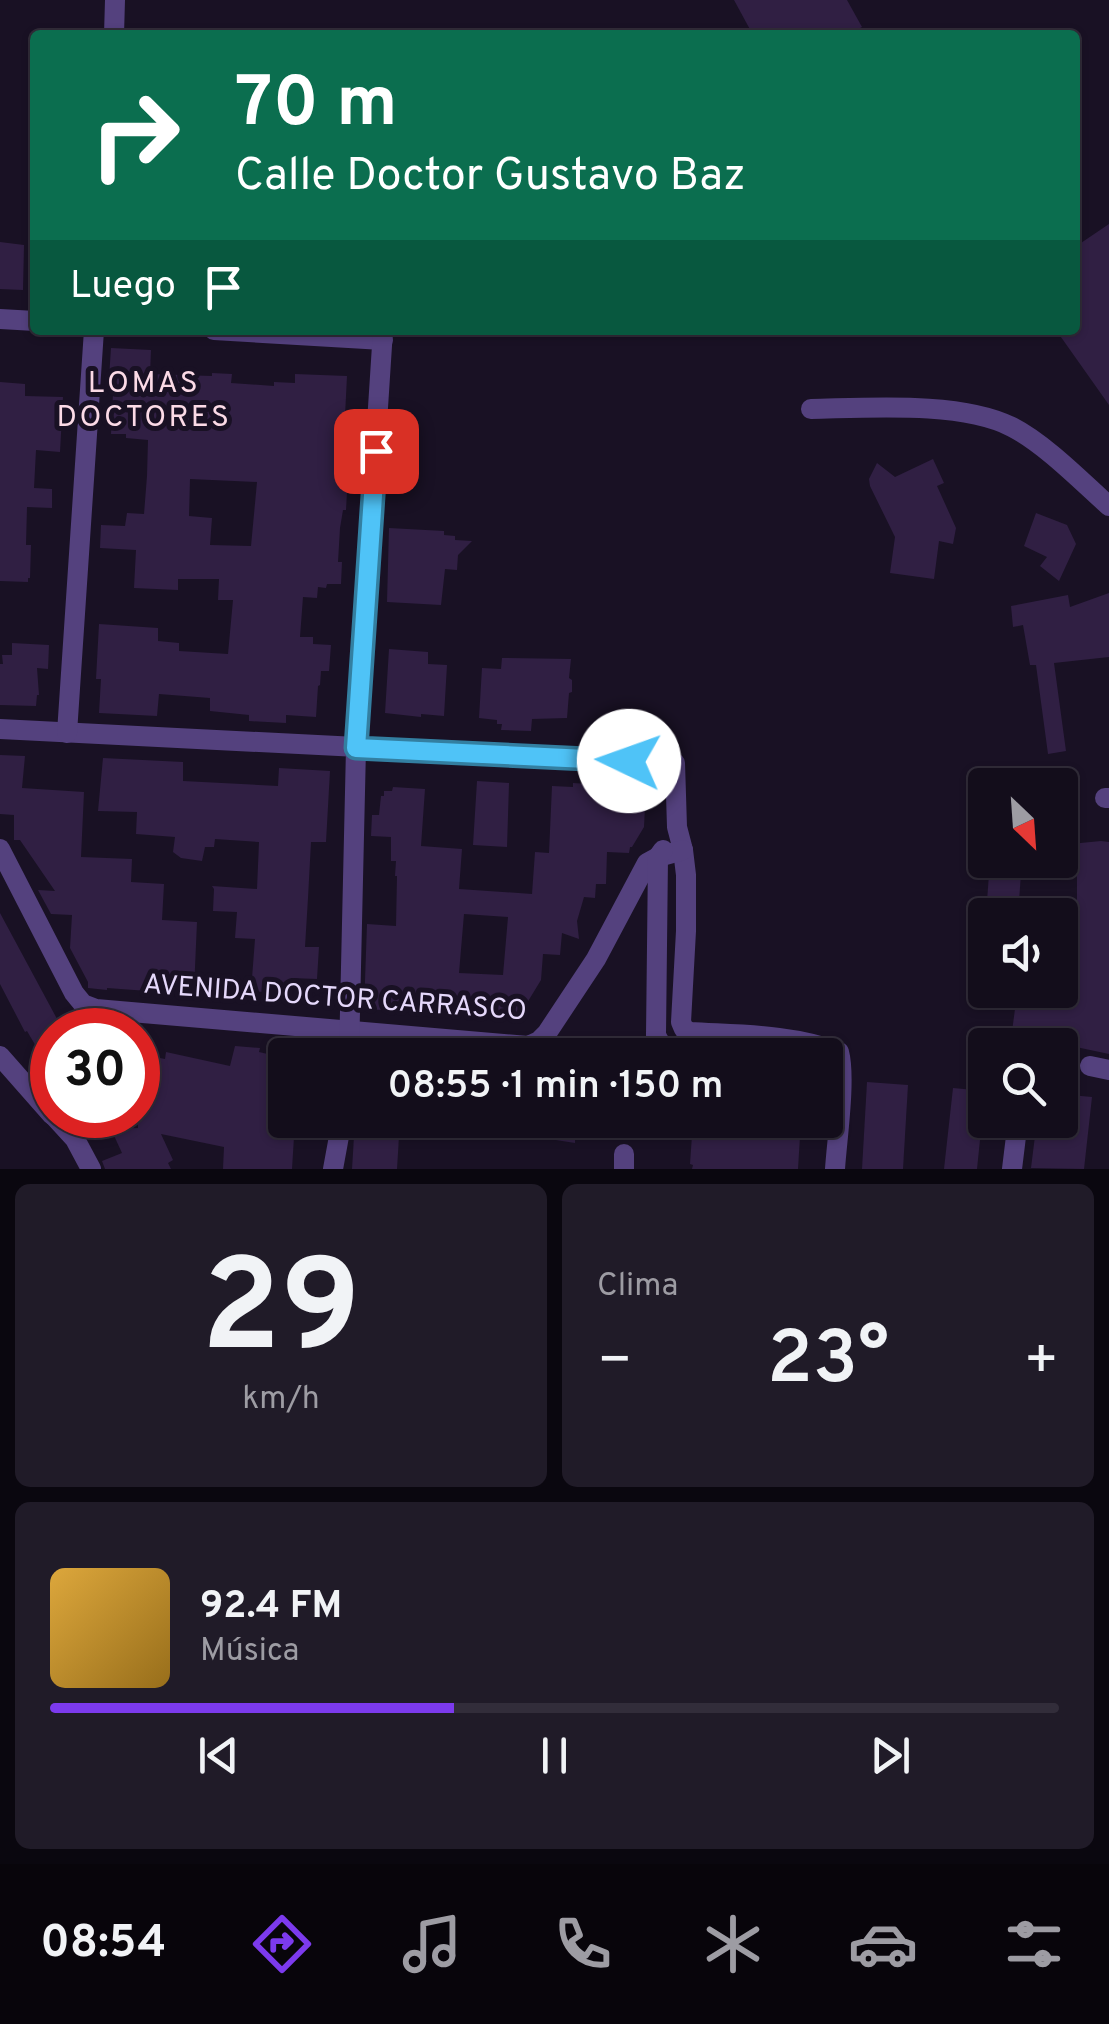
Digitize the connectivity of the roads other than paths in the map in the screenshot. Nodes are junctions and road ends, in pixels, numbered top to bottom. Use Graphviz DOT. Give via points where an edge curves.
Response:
graph roads {
  1 [pos="115,0"];
  2 [pos="114,30"];
  3 [pos="0,319"];
  4 [pos="30,320"];
  5 [pos="94,335"];
  6 [pos="383,335"];
  7 [pos="811,409"];
  8 [pos="1109,506"];
  9 [pos="0,729"];
  10 [pos="67,733"];
  11 [pos="356,748"];
  12 [pos="677,827"];
  13 [pos="0,849"];
  14 [pos="683,850"];
  15 [pos="658,857"];
  16 [pos="659,940"];
  17 [pos="686,942"];
  18 [pos="682,990"];
  19 [pos="657,991"];
  20 [pos="350,1031"];
  21 [pos="350,1038"];
  22 [pos="657,1038"];
  23 [pos="787,1038"];
  24 [pos="0,1056"];
  25 [pos="30,1089"];
  26 [pos="74,1138"];
  27 [pos="339,1138"];
  28 [pos="834,1138"];
  29 [pos="1016,1138"];
  30 [pos="92,1169"];
  31 [pos="333,1169"];
  32 [pos="834,1169"];
  33 [pos="1012,1169"];
  1 -- 2 [label="street"];
  3 -- 4 [label="street"];
  5 -- 10 [label="street"];
  6 -- 11 [label="street"];
  7 -- 8 [label="street" via="937,410 1012,427"];
  9 -- 10 [label="street"];
  10 -- 11 [label="street"];
  11 -- 12 [label="street" via="675,764"];
  11 -- 20 [label="street"];
  12 -- 14 [label="street"];
  12 -- 15 [label="street, AVENIDA DOCTOR CARRASCO"];
  13 -- 20 [label="street, AVENIDA DOCTOR CARRASCO" via="83,1004"];
  14 -- 15 [label="street"];
  14 -- 17 [label="street"];
  15 -- 16 [label="street"];
  15 -- 20 [label="street, AVENIDA DOCTOR CARRASCO" via="647,864 596,960 538,1041 528,1046"];
  16 -- 17 [label="street"];
  16 -- 19 [label="street"];
  17 -- 18 [label="street"];
  18 -- 19 [label="street"];
  18 -- 23 [label="street" via="681,1022 690,1032"];
  19 -- 22 [label="street"];
  20 -- 21 [label="street"];
  24 -- 25 [label="street"];
  26 -- 30 [label="street"];
  27 -- 31 [label="street"];
  28 -- 32 [label="street"];
  29 -- 33 [label="street"];
}
